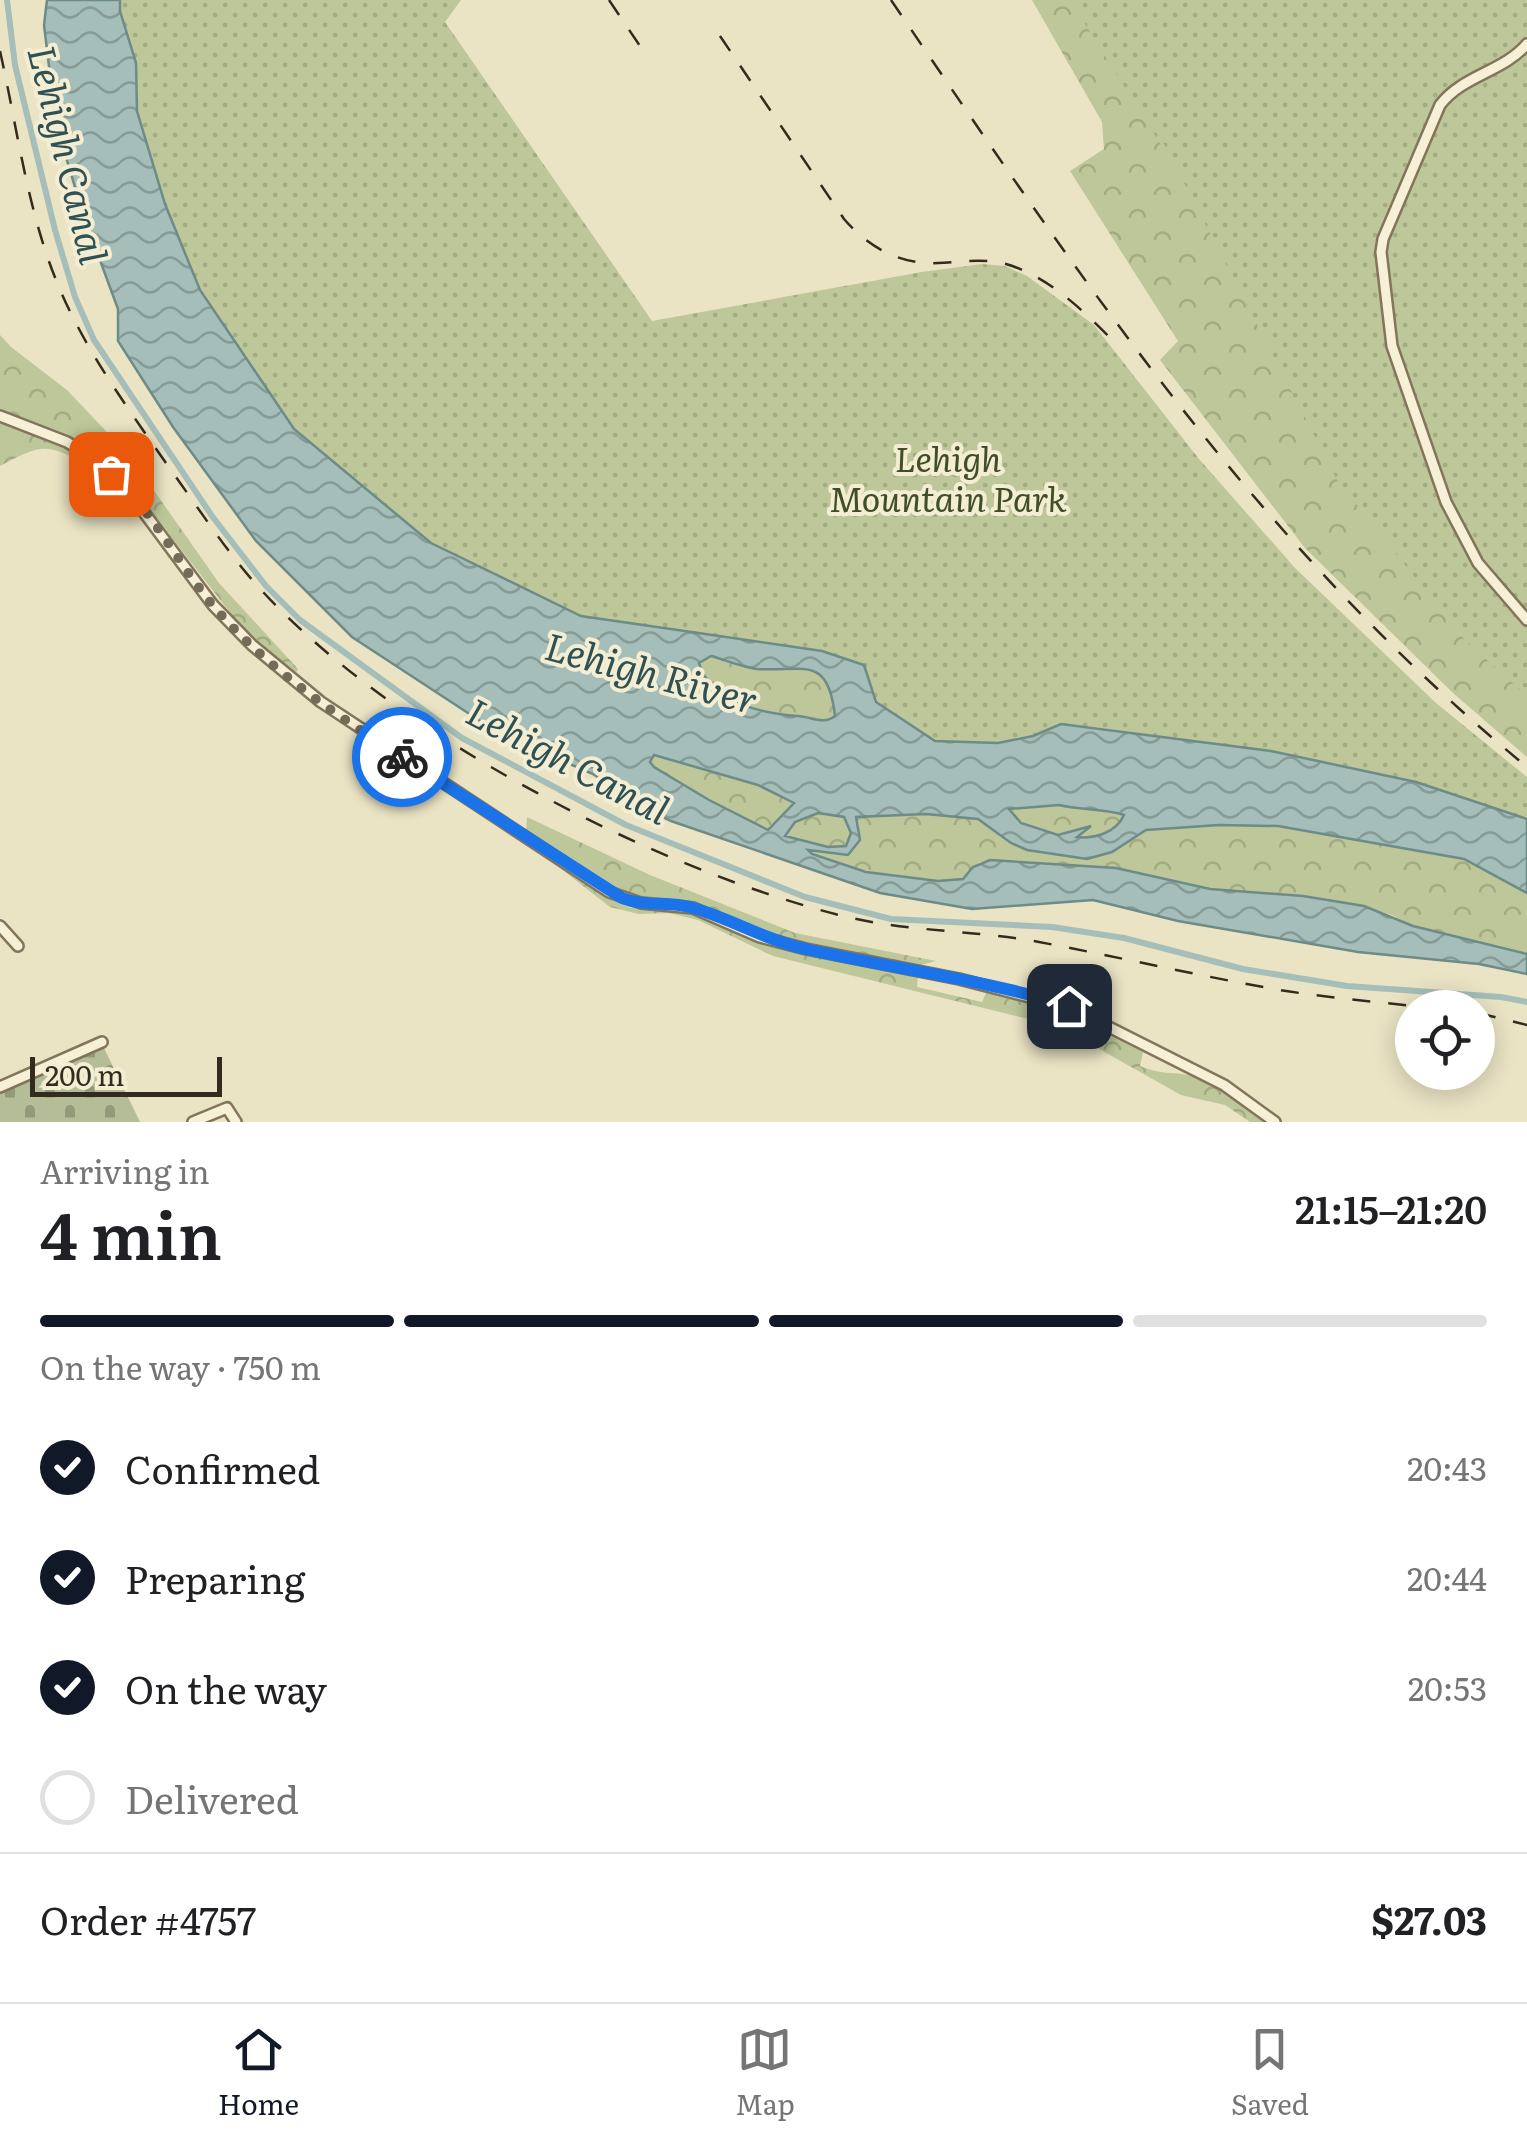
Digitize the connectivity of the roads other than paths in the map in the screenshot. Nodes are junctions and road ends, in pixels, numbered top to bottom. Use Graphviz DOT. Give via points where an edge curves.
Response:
graph roads {
  1 [pos="1527,44"];
  2 [pos="0,416"];
  3 [pos="1527,620"];
  4 [pos="0,926"];
  5 [pos="18,946"];
  6 [pos="102,1042"];
  7 [pos="0,1088"];
  8 [pos="193,1122"];
  9 [pos="236,1122"];
  10 [pos="1275,1122"];
  1 -- 3 [label="street" via="1504,64 1455,88 1440,105 1381,248 1392,346 1446,502 1478,563"];
  2 -- 10 [label="street" via="68,442 111,474 213,606 322,702 616,896 693,908 806,949 1069,1006 1224,1084"];
  4 -- 5 [label="street"];
  6 -- 7 [label="street"];
  8 -- 9 [label="street" via="226,1108"];
}
